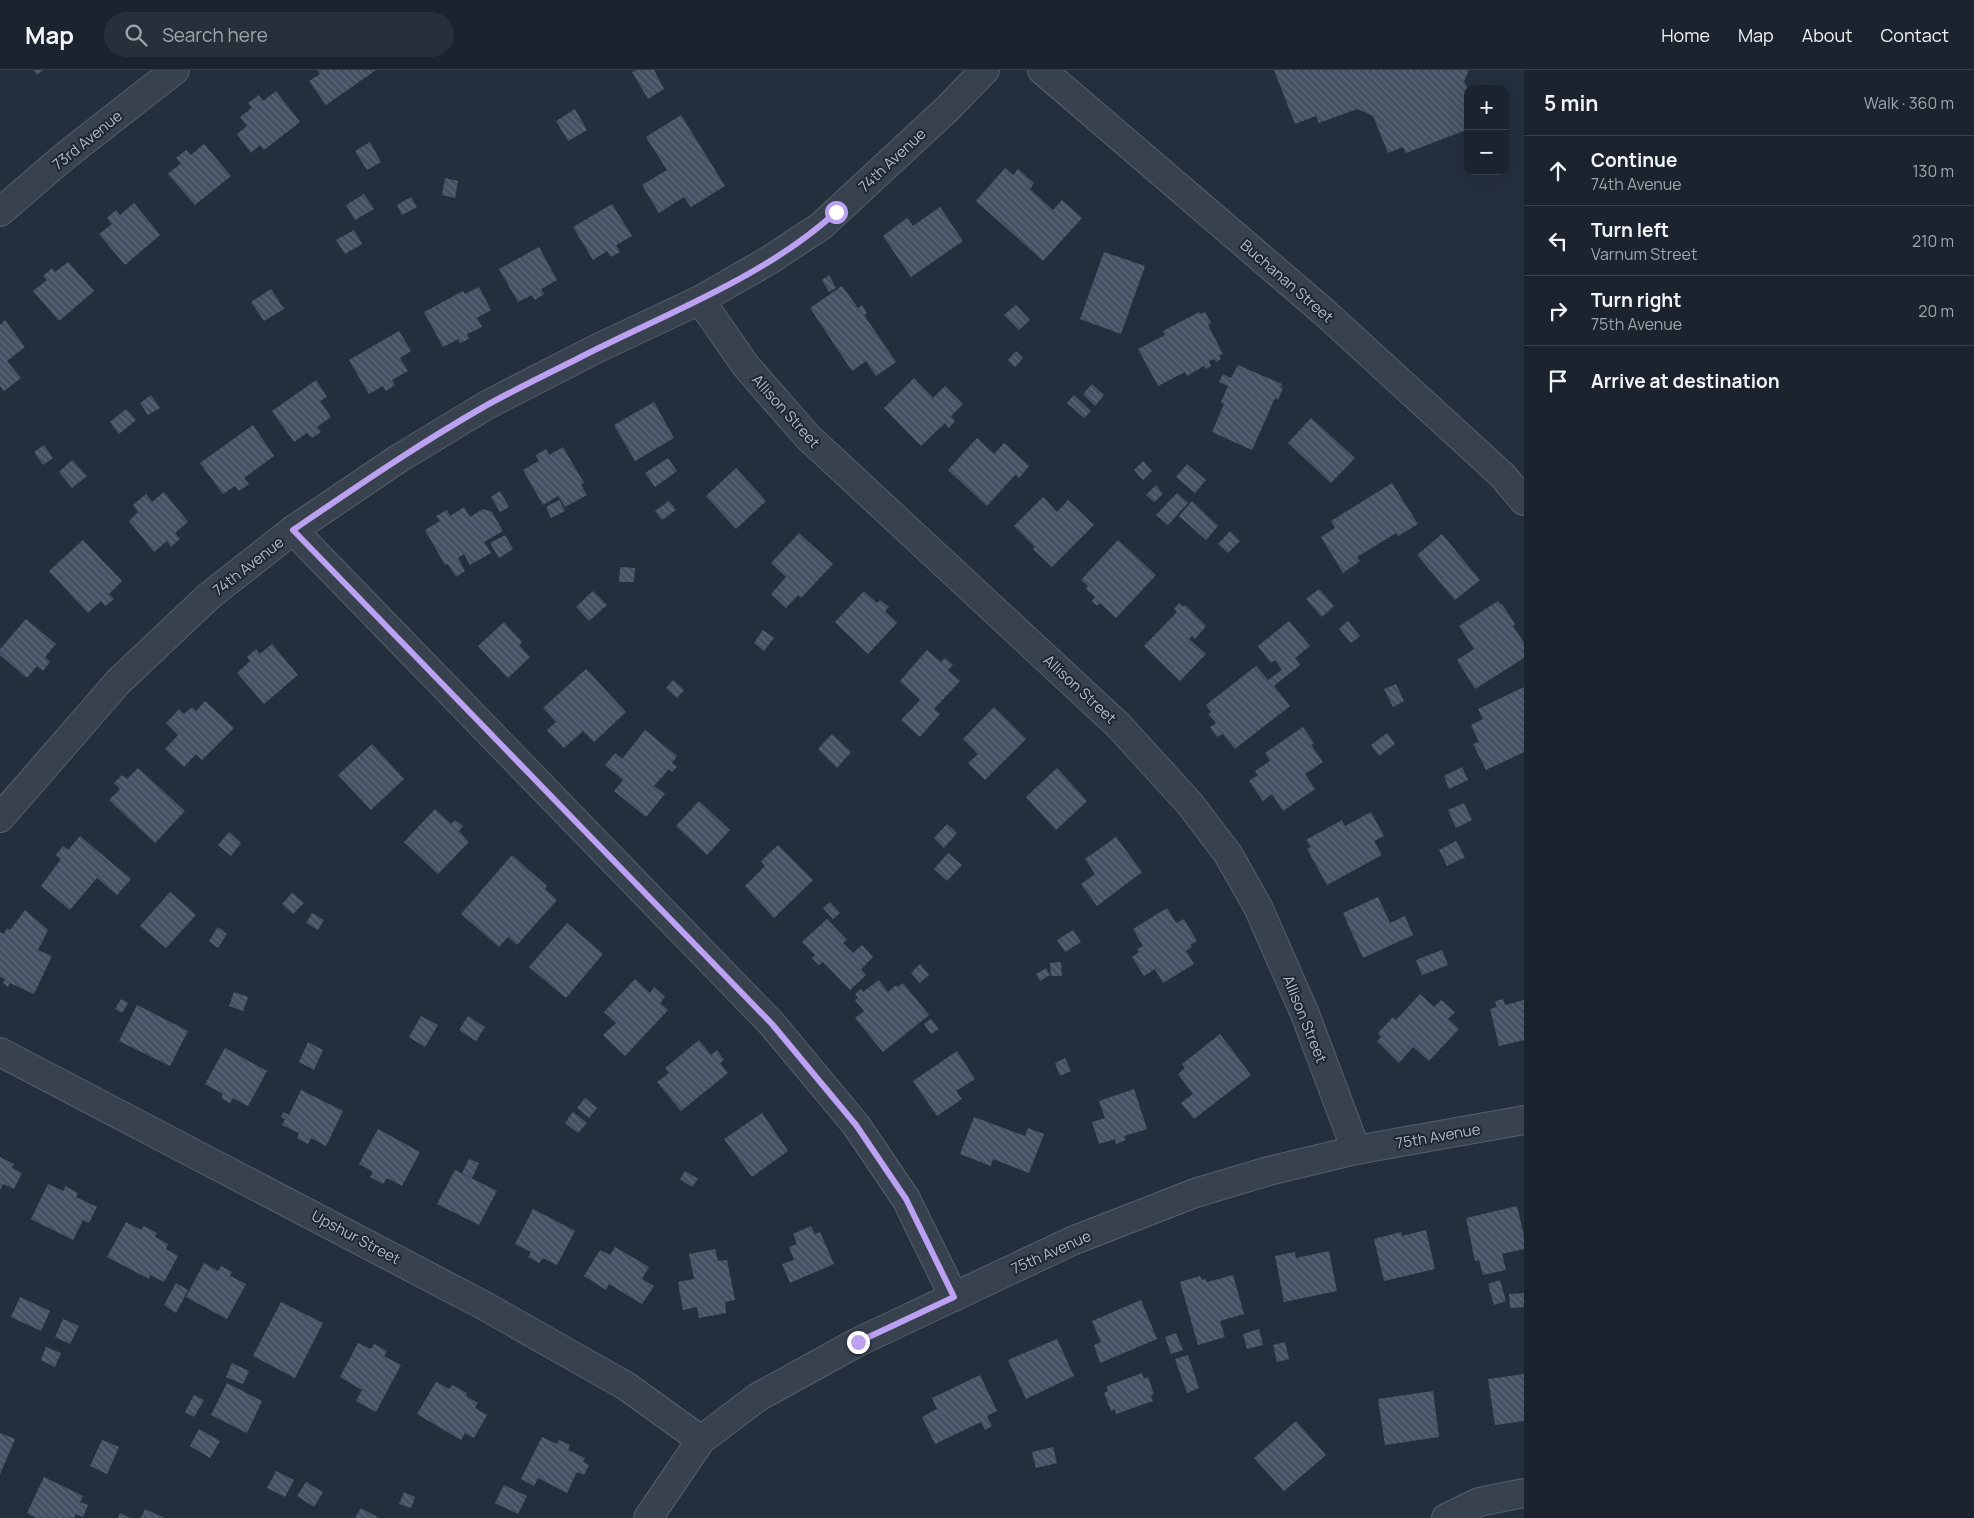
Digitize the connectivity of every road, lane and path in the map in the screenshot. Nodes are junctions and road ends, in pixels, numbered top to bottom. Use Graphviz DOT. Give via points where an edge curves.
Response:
graph roads {
  1 [pos="175,70"];
  2 [pos="985,70"];
  3 [pos="1042,70"];
  4 [pos="0,212"];
  5 [pos="700,300"];
  6 [pos="1524,500"];
  7 [pos="293,530"];
  8 [pos="0,818"];
  9 [pos="0,1052"];
  10 [pos="1524,1120"];
  11 [pos="1356,1150"];
  12 [pos="954,1297"];
  13 [pos="701,1440"];
  14 [pos="1524,1493"];
  15 [pos="648,1518"];
  16 [pos="1446,1518"];
  1 -- 4 [label="street, 73rd Avenue" via="65,156"];
  2 -- 5 [label="street, 74th Avenue" via="821,226"];
  3 -- 6 [label="street, Buchanan Street" via="1324,312"];
  5 -- 7 [label="street, 74th Avenue" via="487,405 398,459"];
  5 -- 11 [label="street, Allison Street" via="746,366 808,437 1118,726 1190,804 1228,854 1258,906 1305,1014"];
  7 -- 8 [label="street, 74th Avenue" via="209,596 118,682"];
  7 -- 12 [label="street" via="772,1024 856,1125 906,1199"];
  9 -- 13 [label="street, Upshur Street" via="483,1305 626,1386"];
  10 -- 11 [label="street, 75th Avenue"];
  11 -- 12 [label="street, 75th Avenue" via="1195,1193 1072,1241"];
  12 -- 13 [label="street, 75th Avenue" via="858,1342 758,1397"];
  13 -- 15 [label="street, 75th Avenue"];
  14 -- 16 [label="street" via="1479,1502"];
}
